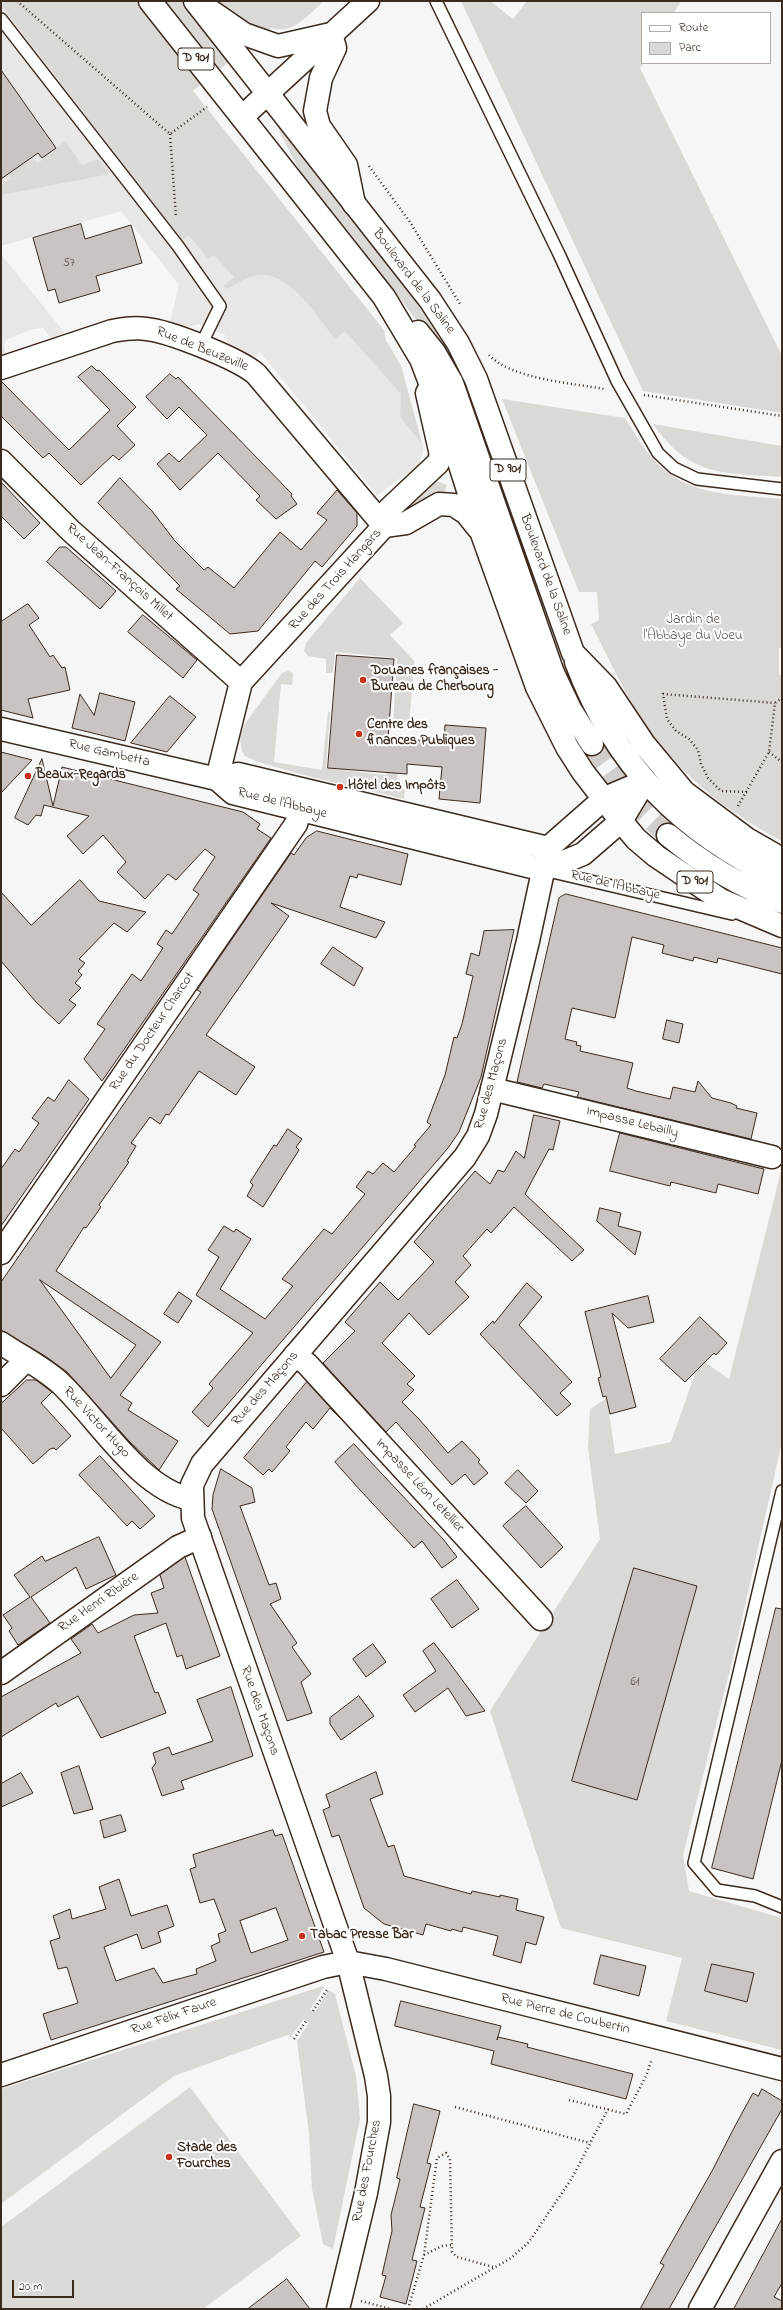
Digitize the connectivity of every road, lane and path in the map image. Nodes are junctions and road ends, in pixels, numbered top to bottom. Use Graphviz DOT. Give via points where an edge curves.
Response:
graph roads {
  1 [pos="17,1"];
  2 [pos="150,1"];
  3 [pos="196,1"];
  4 [pos="368,1"];
  5 [pos="436,1"];
  6 [pos="1,19"];
  7 [pos="331,34"];
  8 [pos="267,93"];
  9 [pos="224,95"];
  10 [pos="242,117"];
  11 [pos="170,134"];
  12 [pos="366,162"];
  13 [pos="354,204"];
  14 [pos="178,246"];
  15 [pos="384,297"];
  16 [pos="464,311"];
  17 [pos="204,338"];
  18 [pos="485,349"];
  19 [pos="421,359"];
  20 [pos="1,368"];
  21 [pos="609,389"];
  22 [pos="636,394"];
  23 [pos="782,416"];
  24 [pos="1,461"];
  25 [pos="782,489"];
  26 [pos="384,526"];
  27 [pos="481,531"];
  28 [pos="511,580"];
  29 [pos="573,653"];
  30 [pos="241,682"];
  31 [pos="782,698"];
  32 [pos="775,703"];
  33 [pos="552,719"];
  34 [pos="1,729"];
  35 [pos="592,744"];
  36 [pos="769,752"];
  37 [pos="782,762"];
  38 [pos="217,779"];
  39 [pos="645,781"];
  40 [pos="746,792"];
  41 [pos="605,798"];
  42 [pos="301,808"];
  43 [pos="736,810"];
  44 [pos="621,821"];
  45 [pos="668,835"];
  46 [pos="548,848"];
  47 [pos="782,859"];
  48 [pos="544,870"];
  49 [pos="782,880"];
  50 [pos="782,902"];
  51 [pos="781,926"];
  52 [pos="492,1089"];
  53 [pos="772,1157"];
  54 [pos="1,1253"];
  55 [pos="1,1343"];
  56 [pos="295,1355"];
  57 [pos="26,1360"];
  58 [pos="1,1385"];
  59 [pos="782,1491"];
  60 [pos="191,1499"];
  61 [pos="200,1536"];
  62 [pos="541,1619"];
  63 [pos="1,1673"];
  64 [pos="782,1907"];
  65 [pos="348,1962"];
  66 [pos="327,1989"];
  67 [pos="313,2011"];
  68 [pos="306,2021"];
  69 [pos="294,2039"];
  70 [pos="660,2039"];
  71 [pos="782,2069"];
  72 [pos="1,2075"];
  73 [pos="569,2100"];
  74 [pos="455,2106"];
  75 [pos="608,2110"];
  76 [pos="590,2143"];
  77 [pos="782,2161"];
  78 [pos="452,2245"];
  79 [pos="424,2255"];
  80 [pos="494,2267"];
  81 [pos="347,2304"];
  82 [pos="391,2309"];
  83 [pos="408,2309"];
  84 [pos="424,2309"];
  85 [pos="700,2309"];
  1 -- 11 [label="path"];
  2 -- 9 [label="main road, Boulevard de la Saline / D 901"];
  3 -- 7 [label="main road" via="244,34 278,46"];
  3 -- 8 [label="main road, Boulevard de la Saline / D 901"];
  4 -- 7 [label="main road"];
  5 -- 25 [label="lane" via="559,254 617,381 658,452 674,468 697,479"];
  6 -- 14 [label="lane"];
  7 -- 8 [label="main road"];
  7 -- 13 [label="main road" via="335,48 321,78 315,111 319,126 346,165"];
  8 -- 10 [label="main road"];
  8 -- 13 [label="main road, Boulevard de la Saline / D 901"];
  9 -- 10 [label="main road, Boulevard de la Saline / D 901"];
  9 -- 11 [label="path"];
  10 -- 15 [label="main road, Boulevard de la Saline / D 901"];
  11 -- 14 [label="path"];
  12 -- 16 [label="path" via="410,222"];
  13 -- 29 [label="main road, Boulevard de la Saline / D 901" via="430,300 458,343 476,379"];
  14 -- 17 [label="lane" via="220,306"];
  15 -- 19 [label="main road, Boulevard de la Saline / D 901"];
  15 -- 28 [label="main road, Boulevard de la Saline / D 901" via="414,326 434,352 452,383"];
  17 -- 20 [label="main road, Rue de Beuzeville" via="129,328 112,331"];
  17 -- 26 [label="main road, Rue de Beuzeville" via="256,374"];
  18 -- 21 [label="path" via="496,362 517,371"];
  19 -- 26 [label="main road, Rue des Trois Hangars" via="440,455 438,463 388,510"];
  19 -- 27 [label="main road, Boulevard de la Saline / D 901" via="452,440"];
  22 -- 23 [label="path"];
  24 -- 30 [label="main road, Rue Jean-François Millet" via="71,531"];
  26 -- 27 [label="main road" via="406,523 439,504 454,505"];
  26 -- 30 [label="main road, Rue des Trois Hangars"];
  27 -- 28 [label="main road, Boulevard de la Saline / D 901"];
  28 -- 33 [label="main road, Boulevard de la Saline / D 901" via="537,687"];
  28 -- 35 [label="main road, Boulevard de la Saline / D 901" via="570,709"];
  29 -- 39 [label="main road, D 901" via="586,688 601,717"];
  29 -- 47 [label="main road, Boulevard de la Saline / D 901" via="606,687 644,744 684,792 747,839"];
  30 -- 38 [label="main road, Rue des Trois Hangars"];
  31 -- 32 [label="path"];
  32 -- 36 [label="path"];
  32 -- 40 [label="path" via="663,694 667,719 676,731 689,739 698,750 708,778 721,791"];
  33 -- 41 [label="main road, Rue de l'Abbaye / D 901" via="583,772"];
  34 -- 38 [label="main road, Rue Gambetta"];
  36 -- 37 [label="path"];
  36 -- 40 [label="path"];
  38 -- 42 [label="main road, Rue de l'Abbaye" via="233,793"];
  38 -- 46 [label="main road, Rue de l'Abbaye" via="238,774"];
  39 -- 41 [label="main road"];
  39 -- 44 [label="main road, Rue de l'Abbaye"];
  39 -- 49 [label="main road, D 901" via="672,810 713,842"];
  40 -- 43 [label="path"];
  41 -- 44 [label="main road, Rue de l'Abbaye / D 901"];
  41 -- 46 [label="main road"];
  42 -- 48 [label="main road, Rue de l'Abbaye"];
  42 -- 54 [label="main road, Rue du Docteur Charcot" via="296,824"];
  44 -- 48 [label="main road, Rue de l'Abbaye" via="583,854"];
  44 -- 51 [label="main road, Rue de l'Abbaye / D 901" via="636,839 656,856 721,900"];
  45 -- 50 [label="main road, D 901" via="700,862 753,891"];
  46 -- 48 [label="main road, Rue des Maçons"];
  48 -- 51 [label="lane, Rue de l'Abbaye"];
  48 -- 52 [label="main road, Rue des Maçons"];
  52 -- 53 [label="main road, Impasse Lebailly"];
  52 -- 56 [label="main road, Rue des Maçons" via="483,1126 464,1157"];
  55 -- 57 [label="main road, Rue Victor Hugo"];
  56 -- 60 [label="main road, Rue des Maçons" via="202,1464 192,1485"];
  56 -- 62 [label="main road, Impasse Léon Letellier" via="307,1364"];
  57 -- 58 [label="main road"];
  57 -- 60 [label="main road, Rue Victor Hugo" via="58,1382 144,1475 177,1497"];
  59 -- 64 [label="lane" via="694,1863 717,1890 755,1896"];
  60 -- 61 [label="main road, Rue des Maçons" via="193,1518"];
  61 -- 63 [label="main road, Rue Henri Ribière" via="178,1547"];
  61 -- 65 [label="main road, Rue des Maçons"];
  65 -- 70 [label="main road, Rue Pierre de Coubertin" via="386,1969"];
  65 -- 72 [label="main road, Rue Félix Faure" via="323,1967"];
  65 -- 81 [label="main road, Rue des Fourches" via="376,2076 379,2122"];
  66 -- 67 [label="path"];
  68 -- 69 [label="path"];
  70 -- 71 [label="main road, Rue Pierre de Coubertin"];
  70 -- 75 [label="path" via="646,2076 626,2114"];
  73 -- 75 [label="path"];
  74 -- 76 [label="path"];
  75 -- 76 [label="path"];
  76 -- 80 [label="path" via="572,2178 529,2242 511,2258"];
  77 -- 85 [label="main road"];
  78 -- 79 [label="path" via="442,2246"];
  78 -- 79 [label="path" via="450,2159 446,2153 437,2158"];
  78 -- 80 [label="path" via="452,2252 457,2257"];
  79 -- 83 [label="path"];
  80 -- 84 [label="path"];
  81 -- 82 [label="path"];
}
